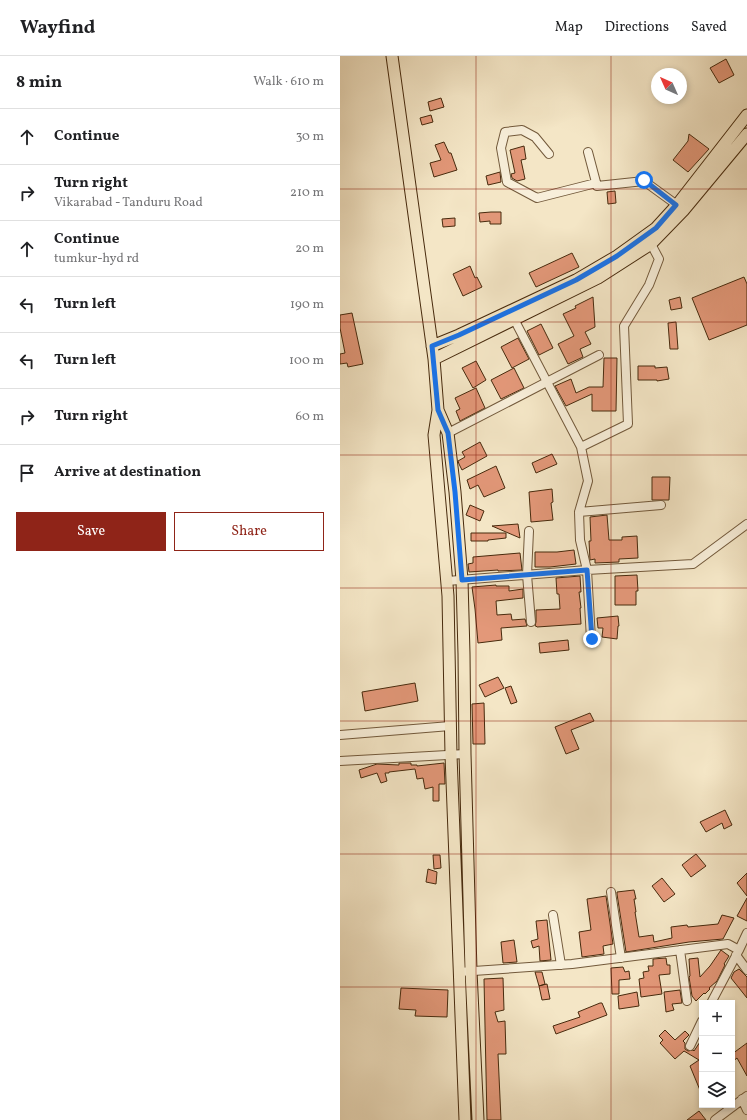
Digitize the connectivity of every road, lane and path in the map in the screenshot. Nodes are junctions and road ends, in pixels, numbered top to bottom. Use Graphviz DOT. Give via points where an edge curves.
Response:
graph roads {
  1 [pos="392,56"];
  2 [pos="747,115"];
  3 [pos="745,129"];
  4 [pos="588,152"];
  5 [pos="549,154"];
  6 [pos="596,183"];
  7 [pos="676,205"];
  8 [pos="651,244"];
  9 [pos="514,319"];
  10 [pos="432,346"];
  11 [pos="599,355"];
  12 [pos="434,359"];
  13 [pos="547,382"];
  14 [pos="438,410"];
  15 [pos="448,433"];
  16 [pos="581,446"];
  17 [pos="661,505"];
  18 [pos="579,512"];
  19 [pos="747,524"];
  20 [pos="529,531"];
  21 [pos="587,570"];
  22 [pos="527,575"];
  23 [pos="462,580"];
  24 [pos="447,581"];
  25 [pos="531,622"];
  26 [pos="592,639"];
  27 [pos="450,726"];
  28 [pos="340,735"];
  29 [pos="465,754"];
  30 [pos="451,755"];
  31 [pos="340,761"];
  32 [pos="611,892"];
  33 [pos="553,915"];
  34 [pos="747,933"];
  35 [pos="680,950"];
  36 [pos="737,953"];
  37 [pos="621,958"];
  38 [pos="561,965"];
  39 [pos="747,970"];
  40 [pos="471,971"];
  41 [pos="459,972"];
  42 [pos="713,1000"];
  43 [pos="687,1001"];
  44 [pos="699,1027"];
  45 [pos="690,1046"];
  46 [pos="745,1097"];
  47 [pos="747,1110"];
  48 [pos="465,1120"];
  49 [pos="478,1120"];
  50 [pos="715,1120"];
  1 -- 10 [label="main road"];
  2 -- 3 [label="main road"];
  3 -- 7 [label="main road"];
  3 -- 8 [label="main road" via="683,211"];
  4 -- 6 [label="street"];
  5 -- 6 [label="street" via="535,137 522,130 506,132 501,148 507,182 537,198"];
  6 -- 7 [label="street" via="597,186 644,180"];
  7 -- 10 [label="main road" via="656,228 617,256 576,280"];
  8 -- 9 [label="main road" via="598,278"];
  8 -- 16 [label="street" via="659,260 649,285 624,326 628,424"];
  9 -- 12 [label="main road"];
  9 -- 13 [label="street"];
  10 -- 12 [label="main road"];
  11 -- 13 [label="street"];
  12 -- 14 [label="main road"];
  13 -- 15 [label="street"];
  13 -- 16 [label="street"];
  14 -- 15 [label="main road"];
  14 -- 24 [label="main road" via="434,435"];
  15 -- 23 [label="main road"];
  16 -- 18 [label="street" via="588,481"];
  17 -- 18 [label="street"];
  18 -- 21 [label="street" via="580,540"];
  19 -- 21 [label="street" via="693,564"];
  20 -- 22 [label="street"];
  21 -- 22 [label="street"];
  21 -- 26 [label="street"];
  22 -- 23 [label="street"];
  22 -- 25 [label="street"];
  23 -- 24 [label="street"];
  23 -- 29 [label="main road"];
  24 -- 27 [label="main road"];
  27 -- 28 [label="street"];
  27 -- 30 [label="main road"];
  29 -- 30 [label="street"];
  29 -- 40 [label="main road"];
  30 -- 31 [label="street"];
  30 -- 41 [label="main road"];
  32 -- 37 [label="street"];
  33 -- 38 [label="street"];
  34 -- 36 [label="street"];
  35 -- 36 [label="street" via="728,944"];
  35 -- 37 [label="street"];
  35 -- 43 [label="street"];
  36 -- 39 [label="street"];
  36 -- 42 [label="street"];
  37 -- 38 [label="street"];
  38 -- 40 [label="street"];
  40 -- 41 [label="street"];
  40 -- 49 [label="main road"];
  41 -- 48 [label="main road"];
  44 -- 45 [label="street"];
  46 -- 47 [label="street"];
  46 -- 50 [label="street"];
}
